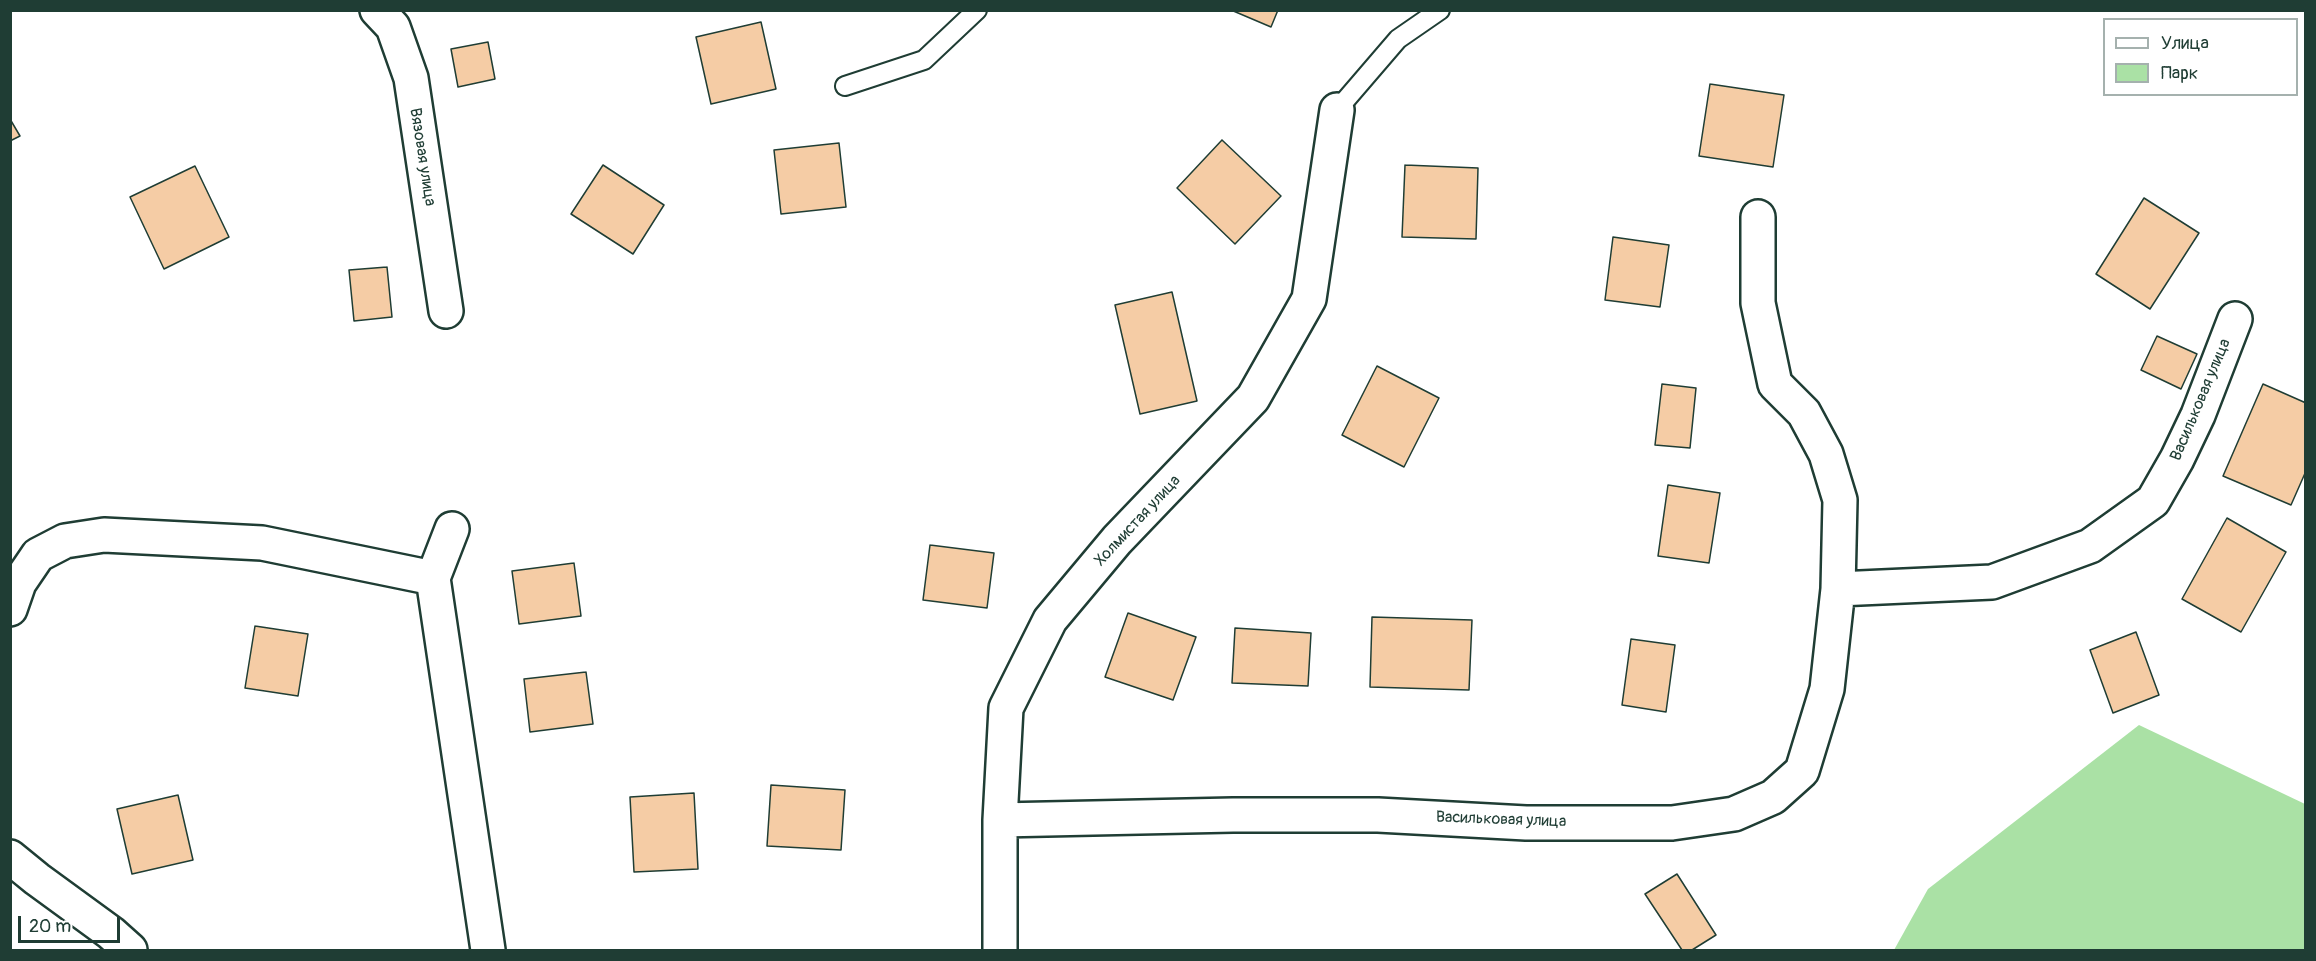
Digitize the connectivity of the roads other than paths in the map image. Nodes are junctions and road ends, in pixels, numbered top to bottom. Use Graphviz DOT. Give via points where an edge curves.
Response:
graph roads {
  1 [pos="377,10"];
  2 [pos="977,10"];
  3 [pos="1440,10"];
  4 [pos="845,86"];
  5 [pos="1337,110"];
  6 [pos="1758,216"];
  7 [pos="446,311"];
  8 [pos="2235,319"];
  9 [pos="452,530"];
  10 [pos="433,579"];
  11 [pos="1838,589"];
  12 [pos="10,609"];
  13 [pos="1000,820"];
  14 [pos="10,857"];
  15 [pos="130,951"];
  16 [pos="488,951"];
  17 [pos="1000,951"];
  1 -- 7 [label="street, Вязовая улица" via="393,27 411,78"];
  2 -- 4 [label="lane" via="924,60"];
  3 -- 5 [label="lane" via="1398,39"];
  5 -- 13 [label="street, Холмистая улица" via="1309,299 1253,398 1117,540 1050,620 1006,708"];
  6 -- 11 [label="street, Васильковая улица" via="1758,303 1774,384 1804,413 1826,454 1840,500"];
  8 -- 11 [label="street, Васильковая улица" via="2198,415 2153,501 2090,546 1992,582"];
  9 -- 10 [label="street"];
  10 -- 12 [label="street" via="262,543 104,535 65,541 38,555 19,583"];
  10 -- 16 [label="street"];
  11 -- 13 [label="street, Васильковая улица" via="1827,689 1802,771 1773,797 1734,814 1672,823 1526,823 1356,815"];
  13 -- 17 [label="street, Холмистая улица"];
  14 -- 15 [label="street"];
}
